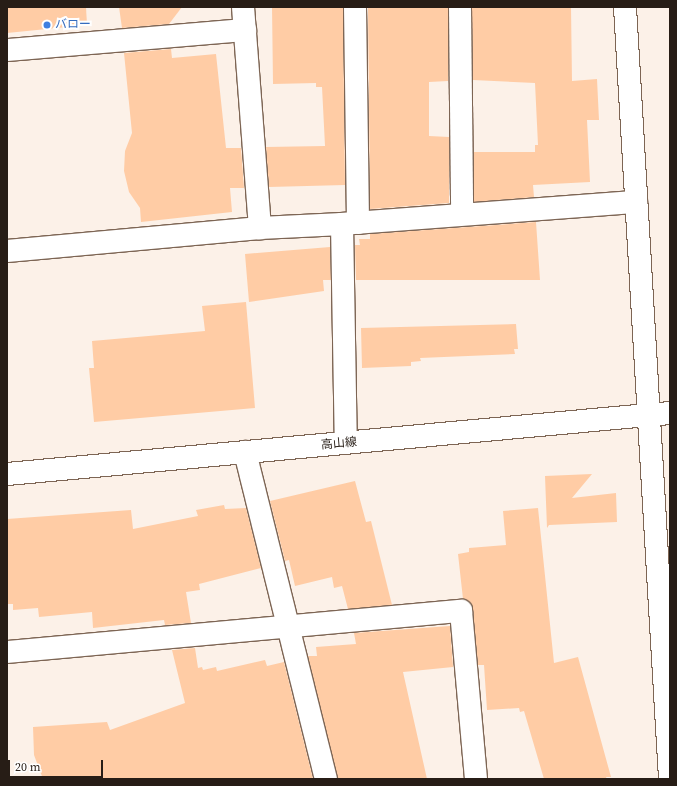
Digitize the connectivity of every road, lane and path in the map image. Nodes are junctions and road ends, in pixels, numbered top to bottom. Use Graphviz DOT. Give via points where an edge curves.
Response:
graph roads {
  1 [pos="243,7"];
  2 [pos="355,7"];
  3 [pos="460,7"];
  4 [pos="625,7"];
  5 [pos="244,30"];
  6 [pos="7,50"];
  7 [pos="636,202"];
  8 [pos="462,214"];
  9 [pos="350,224"];
  10 [pos="260,228"];
  11 [pos="7,251"];
  12 [pos="670,412"];
  13 [pos="647,415"];
  14 [pos="346,443"];
  15 [pos="244,452"];
  16 [pos="7,474"];
  17 [pos="288,626"];
  18 [pos="7,652"];
  19 [pos="670,775"];
  20 [pos="326,779"];
  21 [pos="476,779"];
  1 -- 5 [label="street"];
  2 -- 9 [label="street"];
  3 -- 8 [label="street"];
  4 -- 7 [label="street"];
  5 -- 6 [label="street"];
  5 -- 10 [label="street"];
  7 -- 8 [label="street"];
  7 -- 13 [label="street"];
  8 -- 9 [label="street"];
  9 -- 10 [label="street"];
  9 -- 14 [label="street"];
  10 -- 11 [label="street"];
  12 -- 13 [label="street, 高山線"];
  13 -- 14 [label="street, 高山線"];
  13 -- 19 [label="street"];
  14 -- 15 [label="street, 高山線"];
  15 -- 16 [label="street, 高山線"];
  15 -- 17 [label="street"];
  17 -- 18 [label="street"];
  17 -- 20 [label="street"];
  17 -- 21 [label="street" via="461,611"];
}
